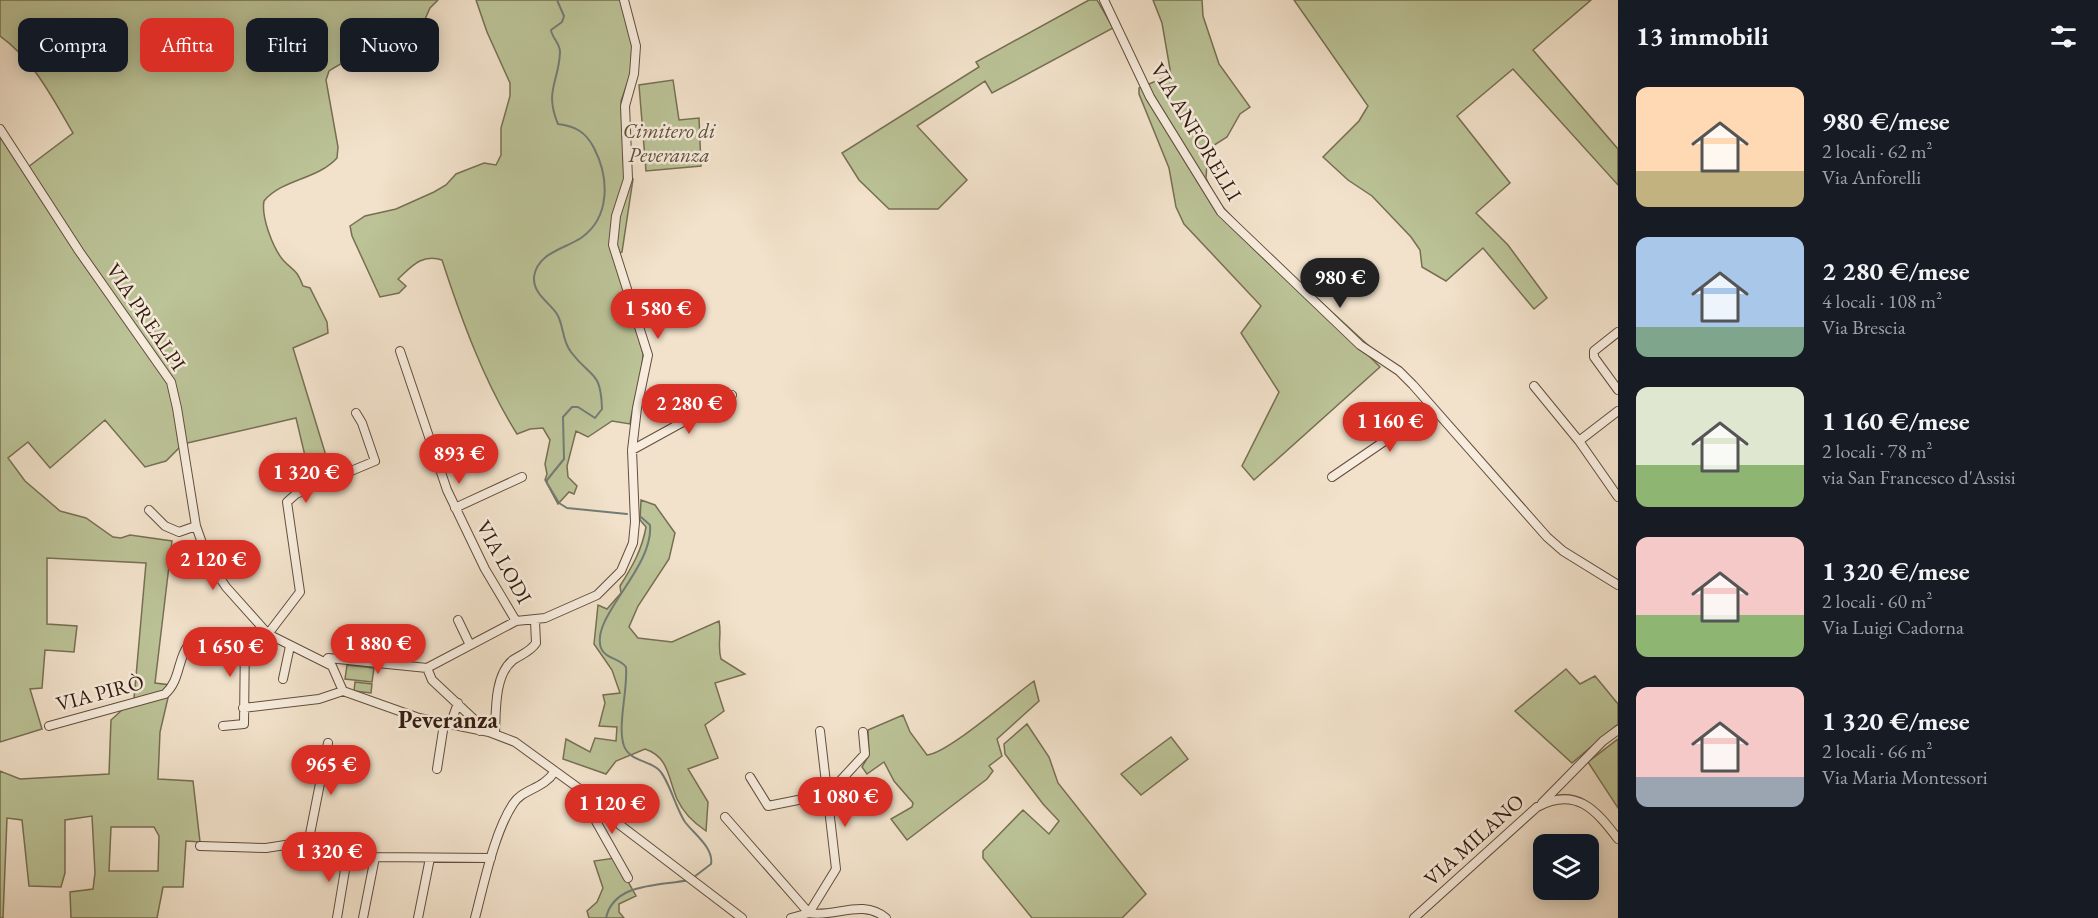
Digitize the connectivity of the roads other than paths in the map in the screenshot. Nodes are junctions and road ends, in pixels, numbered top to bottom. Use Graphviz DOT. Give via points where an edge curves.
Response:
graph roads {
  1 [pos="624,0"];
  2 [pos="1104,0"];
  3 [pos="0,129"];
  4 [pos="1618,332"];
  5 [pos="400,351"];
  6 [pos="1534,386"];
  7 [pos="1618,390"];
  8 [pos="732,395"];
  9 [pos="1433,408"];
  10 [pos="1618,411"];
  11 [pos="356,413"];
  12 [pos="1579,441"];
  13 [pos="632,450"];
  14 [pos="466,456"];
  15 [pos="440,466"];
  16 [pos="522,477"];
  17 [pos="1332,477"];
  18 [pos="1617,493"];
  19 [pos="455,508"];
  20 [pos="149,510"];
  21 [pos="196,526"];
  22 [pos="1618,585"];
  23 [pos="458,620"];
  24 [pos="516,621"];
  25 [pos="535,621"];
  26 [pos="268,634"];
  27 [pos="245,636"];
  28 [pos="470,645"];
  29 [pos="290,646"];
  30 [pos="325,662"];
  31 [pos="427,668"];
  32 [pos="283,679"];
  33 [pos="343,691"];
  34 [pos="458,703"];
  35 [pos="243,708"];
  36 [pos="447,725"];
  37 [pos="49,726"];
  38 [pos="223,726"];
  39 [pos="1618,730"];
  40 [pos="480,731"];
  41 [pos="820,731"];
  42 [pos="863,732"];
  43 [pos="495,734"];
  44 [pos="328,743"];
  45 [pos="437,769"];
  46 [pos="555,771"];
  47 [pos="750,777"];
  48 [pos="1558,787"];
  49 [pos="828,794"];
  50 [pos="588,795"];
  51 [pos="1558,799"];
  52 [pos="1537,807"];
  53 [pos="725,817"];
  54 [pos="1618,839"];
  55 [pos="308,844"];
  56 [pos="200,846"];
  57 [pos="348,852"];
  58 [pos="375,857"];
  59 [pos="430,858"];
  60 [pos="491,858"];
  61 [pos="628,878"];
  62 [pos="809,913"];
  63 [pos="337,918"];
  64 [pos="363,918"];
  65 [pos="417,918"];
  66 [pos="475,918"];
  67 [pos="742,918"];
  68 [pos="791,918"];
  69 [pos="886,918"];
  70 [pos="1414,918"];
  1 -- 13 [label="street" via="636,45 634,74 625,105 628,179 616,216 613,245 648,355"];
  2 -- 9 [label="street, VIA ANFORELLI" via="1150,97 1221,212 1360,345 1399,371"];
  3 -- 21 [label="street, VIA PREALPI" via="171,382"];
  4 -- 7 [label="street" via="1594,351 1594,357"];
  5 -- 15 [label="street, VIA LODI"];
  6 -- 12 [label="street"];
  8 -- 13 [label="street"];
  9 -- 17 [label="street"];
  9 -- 22 [label="street, VIA ANFORELLI" via="1547,537"];
  10 -- 12 [label="street"];
  11 -- 26 [label="street" via="375,461 296,494 287,502 300,592"];
  12 -- 18 [label="street"];
  13 -- 25 [label="street" via="635,522 628,559 597,594"];
  14 -- 15 [label="street"];
  15 -- 19 [label="street, VIA LODI"];
  16 -- 19 [label="street"];
  19 -- 24 [label="street, VIA LODI"];
  20 -- 21 [label="street" via="165,526 179,532"];
  21 -- 26 [label="street, VIA PREALPI" via="208,560 220,579"];
  23 -- 28 [label="street"];
  24 -- 25 [label="street"];
  24 -- 28 [label="street"];
  25 -- 43 [label="street" via="536,643 508,665 500,686"];
  26 -- 27 [label="street, VIA PIRÒ"];
  26 -- 29 [label="street"];
  27 -- 35 [label="street"];
  27 -- 37 [label="street, VIA PIRÒ" via="193,640 180,658 174,686 165,694"];
  28 -- 31 [label="street"];
  29 -- 30 [label="street"];
  29 -- 32 [label="street"];
  30 -- 31 [label="street" via="328,658"];
  30 -- 33 [label="street" via="332,666"];
  31 -- 34 [label="street" via="432,680"];
  33 -- 35 [label="street" via="319,699"];
  33 -- 36 [label="street"];
  34 -- 36 [label="street"];
  34 -- 40 [label="street" via="480,725"];
  35 -- 38 [label="street" via="244,724"];
  36 -- 40 [label="street"];
  36 -- 45 [label="street"];
  39 -- 48 [label="street"];
  40 -- 43 [label="street"];
  41 -- 49 [label="street"];
  42 -- 49 [label="street" via="865,754"];
  43 -- 46 [label="street" via="524,747"];
  44 -- 55 [label="street"];
  46 -- 50 [label="street"];
  46 -- 60 [label="street" via="541,787 525,793 512,805"];
  47 -- 49 [label="street" via="768,806"];
  48 -- 51 [label="street"];
  48 -- 52 [label="street"];
  49 -- 62 [label="street" via="836,869"];
  50 -- 61 [label="street" via="593,816"];
  50 -- 67 [label="street" via="620,825"];
  51 -- 52 [label="street, VIA MILANO"];
  51 -- 54 [label="street, VIA MILANO" via="1574,800 1598,812"];
  52 -- 70 [label="street, VIA MILANO"];
  53 -- 62 [label="street"];
  55 -- 56 [label="street" via="266,848"];
  55 -- 57 [label="street"];
  57 -- 58 [label="street"];
  57 -- 63 [label="street"];
  58 -- 59 [label="street"];
  58 -- 64 [label="street"];
  59 -- 60 [label="street"];
  59 -- 65 [label="street"];
  60 -- 66 [label="street"];
  62 -- 68 [label="street"];
  62 -- 69 [label="street" via="819,917 869,909"];
}
